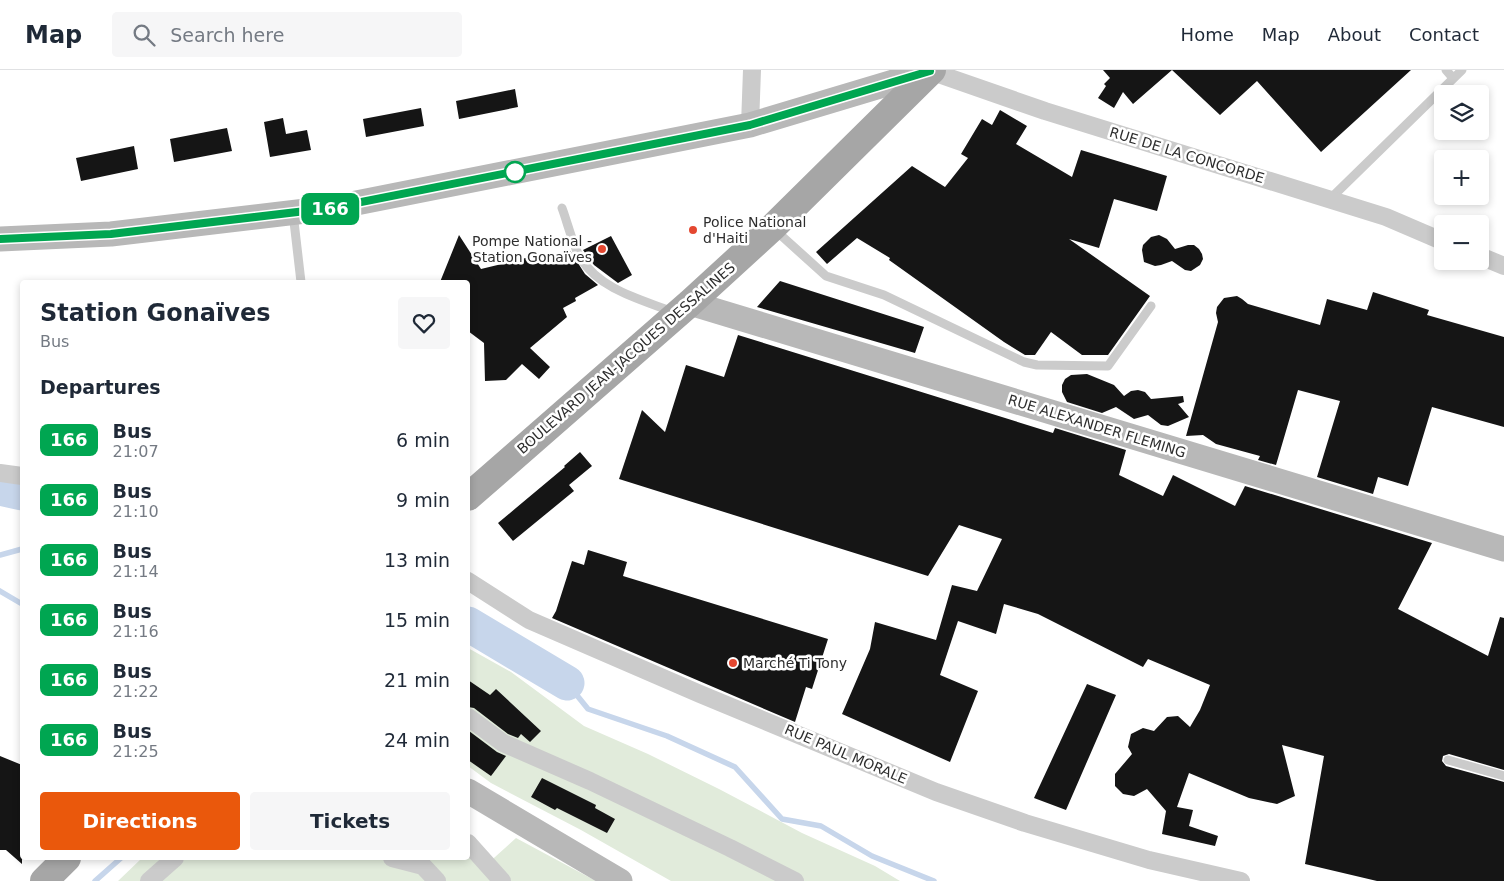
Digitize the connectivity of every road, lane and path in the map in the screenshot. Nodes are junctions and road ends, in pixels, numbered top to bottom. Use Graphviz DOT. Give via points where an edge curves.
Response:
graph roads {
  1 [pos="752,70"];
  2 [pos="1446,70"];
  3 [pos="1462,70"];
  4 [pos="931,71"];
  5 [pos="1453,78"];
  6 [pos="750,125"];
  7 [pos="1329,200"];
  8 [pos="562,208"];
  9 [pos="293,213"];
  10 [pos="772,228"];
  11 [pos="1434,238"];
  12 [pos="0,239"];
  13 [pos="1489,260"];
  14 [pos="1504,266"];
  15 [pos="301,280"];
  16 [pos="1151,306"];
  17 [pos="684,308"];
  18 [pos="0,473"];
  19 [pos="20,476"];
  20 [pos="470,495"];
  21 [pos="1504,549"];
  22 [pos="470,582"];
  23 [pos="470,718"];
  24 [pos="1448,760"];
  25 [pos="1504,776"];
  26 [pos="470,792"];
  27 [pos="470,845"];
  28 [pos="65,860"];
  29 [pos="173,860"];
  30 [pos="400,860"];
  31 [pos="44,881"];
  32 [pos="149,881"];
  33 [pos="437,881"];
  34 [pos="502,881"];
  35 [pos="620,881"];
  36 [pos="795,881"];
  37 [pos="1241,881"];
  1 -- 6 [label="street"];
  2 -- 5 [label="lane"];
  3 -- 5 [label="lane"];
  4 -- 6 [label="street"];
  4 -- 7 [label="street, RUE DE LA CONCORDE" via="1045,111"];
  4 -- 10 [label="main road, BOULEVARD JEAN-JACQUES DESSALINES"];
  5 -- 7 [label="lane"];
  6 -- 9 [label="street" via="341,207"];
  7 -- 11 [label="street, RUE DE LA CONCORDE" via="1386,217"];
  8 -- 17 [label="lane" via="580,258 597,276 613,288"];
  9 -- 12 [label="street" via="111,234"];
  9 -- 15 [label="lane"];
  10 -- 16 [label="lane" via="826,276 884,295 1037,366 1108,366"];
  10 -- 17 [label="main road, BOULEVARD JEAN-JACQUES DESSALINES"];
  13 -- 14 [label="street"];
  17 -- 20 [label="main road, BOULEVARD JEAN-JACQUES DESSALINES"];
  17 -- 21 [label="street, RUE ALEXANDER FLEMING"];
  18 -- 19 [label="street"];
  22 -- 37 [label="street, RUE PAUL MORALE" via="529,620 936,792 1025,824 1149,860"];
  23 -- 36 [label="street" via="503,743 590,781"];
  24 -- 25 [label="lane"];
  26 -- 35 [label="street"];
  27 -- 34 [label="street"];
  28 -- 31 [label="main road"];
  29 -- 32 [label="street"];
  30 -- 33 [label="street" via="423,866"];
}
